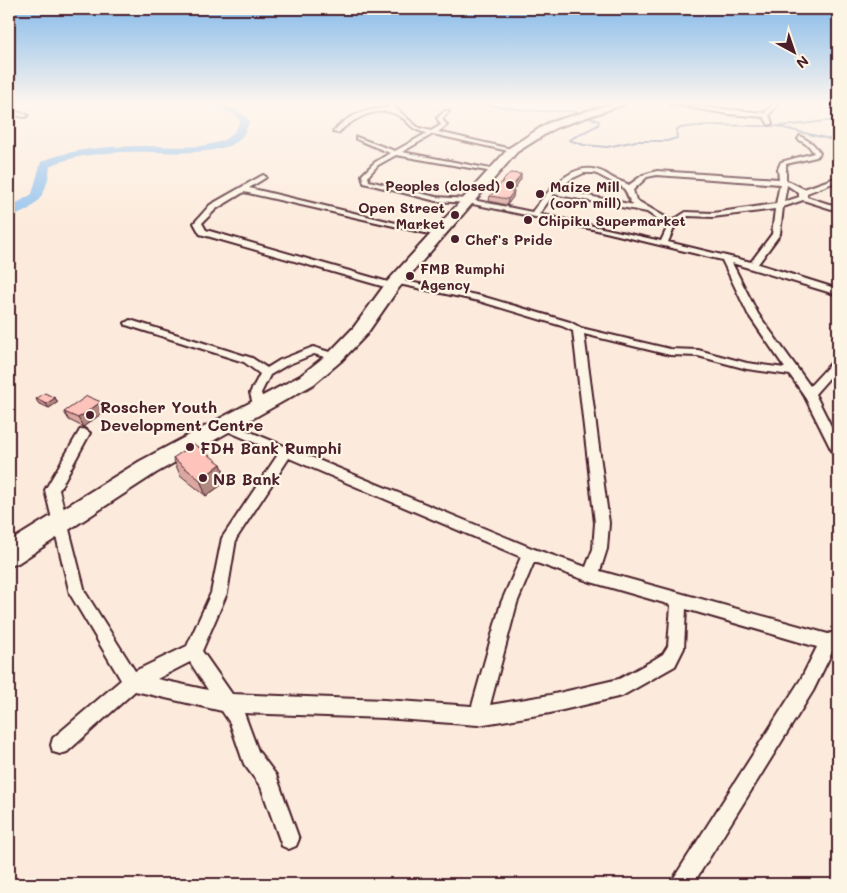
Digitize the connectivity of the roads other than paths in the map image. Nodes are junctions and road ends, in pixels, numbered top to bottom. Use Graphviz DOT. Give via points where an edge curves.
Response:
graph roads {
  1 [pos="377,146"];
  2 [pos="408,146"];
  3 [pos="492,146"];
  4 [pos="518,146"];
  5 [pos="812,146"];
  6 [pos="513,150"];
  7 [pos="395,153"];
  8 [pos="493,170"];
  9 [pos="263,177"];
  10 [pos="838,180"];
  11 [pos="783,186"];
  12 [pos="242,189"];
  13 [pos="629,189"];
  14 [pos="552,192"];
  15 [pos="803,195"];
  16 [pos="468,201"];
  17 [pos="778,206"];
  18 [pos="838,208"];
  19 [pos="649,210"];
  20 [pos="534,215"];
  21 [pos="672,225"];
  22 [pos="438,234"];
  23 [pos="664,244"];
  24 [pos="725,258"];
  25 [pos="753,265"];
  26 [pos="394,284"];
  27 [pos="838,292"];
  28 [pos="130,323"];
  29 [pos="578,330"];
  30 [pos="335,357"];
  31 [pos="838,362"];
  32 [pos="266,372"];
  33 [pos="793,372"];
  34 [pos="809,394"];
  35 [pos="260,408"];
  36 [pos="224,425"];
  37 [pos="84,433"];
  38 [pos="287,451"];
  39 [pos="838,452"];
  40 [pos="60,522"];
  41 [pos="530,554"];
  42 [pos="9,555"];
  43 [pos="591,575"];
  44 [pos="679,600"];
  45 [pos="833,640"];
  46 [pos="193,652"];
  47 [pos="132,682"];
  48 [pos="226,703"];
  49 [pos="478,716"];
  50 [pos="60,745"];
  51 [pos="289,839"];
  52 [pos="681,884"];
  1 -- 7 [label="street"];
  2 -- 7 [label="street"];
  3 -- 6 [label="street"];
  4 -- 6 [label="main road"];
  5 -- 11 [label="street" via="817,153 814,156 784,164"];
  6 -- 8 [label="main road"];
  7 -- 8 [label="street"];
  7 -- 16 [label="street" via="364,176 366,182 436,198"];
  8 -- 16 [label="main road"];
  9 -- 12 [label="street"];
  10 -- 15 [label="street"];
  11 -- 13 [label="street" via="677,178 664,172 645,176"];
  11 -- 15 [label="street" via="791,184"];
  11 -- 17 [label="street"];
  12 -- 22 [label="street"];
  12 -- 26 [label="street" via="203,216 198,224 203,232"];
  13 -- 14 [label="street" via="603,173 586,170 562,181"];
  13 -- 19 [label="street" via="632,201"];
  14 -- 19 [label="street"];
  14 -- 20 [label="street"];
  15 -- 17 [label="street"];
  15 -- 18 [label="street"];
  16 -- 20 [label="street"];
  16 -- 22 [label="main road"];
  17 -- 21 [label="street" via="713,215 686,214"];
  17 -- 25 [label="street" via="776,234"];
  19 -- 21 [label="street"];
  20 -- 23 [label="street"];
  21 -- 23 [label="street"];
  22 -- 26 [label="main road"];
  23 -- 24 [label="street"];
  24 -- 25 [label="street"];
  24 -- 33 [label="street" via="753,314"];
  25 -- 27 [label="street"];
  26 -- 29 [label="street" via="481,299"];
  26 -- 30 [label="main road"];
  28 -- 32 [label="street" via="248,360"];
  29 -- 33 [label="street" via="670,352 698,353 747,366"];
  29 -- 43 [label="street" via="602,523 600,549"];
  30 -- 32 [label="street" via="313,350"];
  30 -- 35 [label="main road" via="307,380"];
  31 -- 34 [label="street"];
  32 -- 35 [label="street" via="255,392 254,398"];
  33 -- 34 [label="street"];
  34 -- 39 [label="street"];
  35 -- 36 [label="main road"];
  36 -- 38 [label="street"];
  36 -- 40 [label="main road" via="148,467"];
  37 -- 40 [label="street" via="52,490"];
  38 -- 41 [label="street"];
  38 -- 46 [label="street" via="229,538 219,593"];
  40 -- 42 [label="main road"];
  40 -- 47 [label="street" via="78,594"];
  41 -- 43 [label="street"];
  41 -- 49 [label="street" via="509,603"];
  43 -- 44 [label="street"];
  44 -- 45 [label="street"];
  44 -- 49 [label="street" via="676,648 669,660 656,668 622,687"];
  45 -- 52 [label="street"];
  46 -- 47 [label="street"];
  46 -- 48 [label="street"];
  47 -- 48 [label="street"];
  47 -- 50 [label="street"];
  48 -- 49 [label="street"];
  48 -- 51 [label="street" via="237,718 251,757 268,782"];
}
